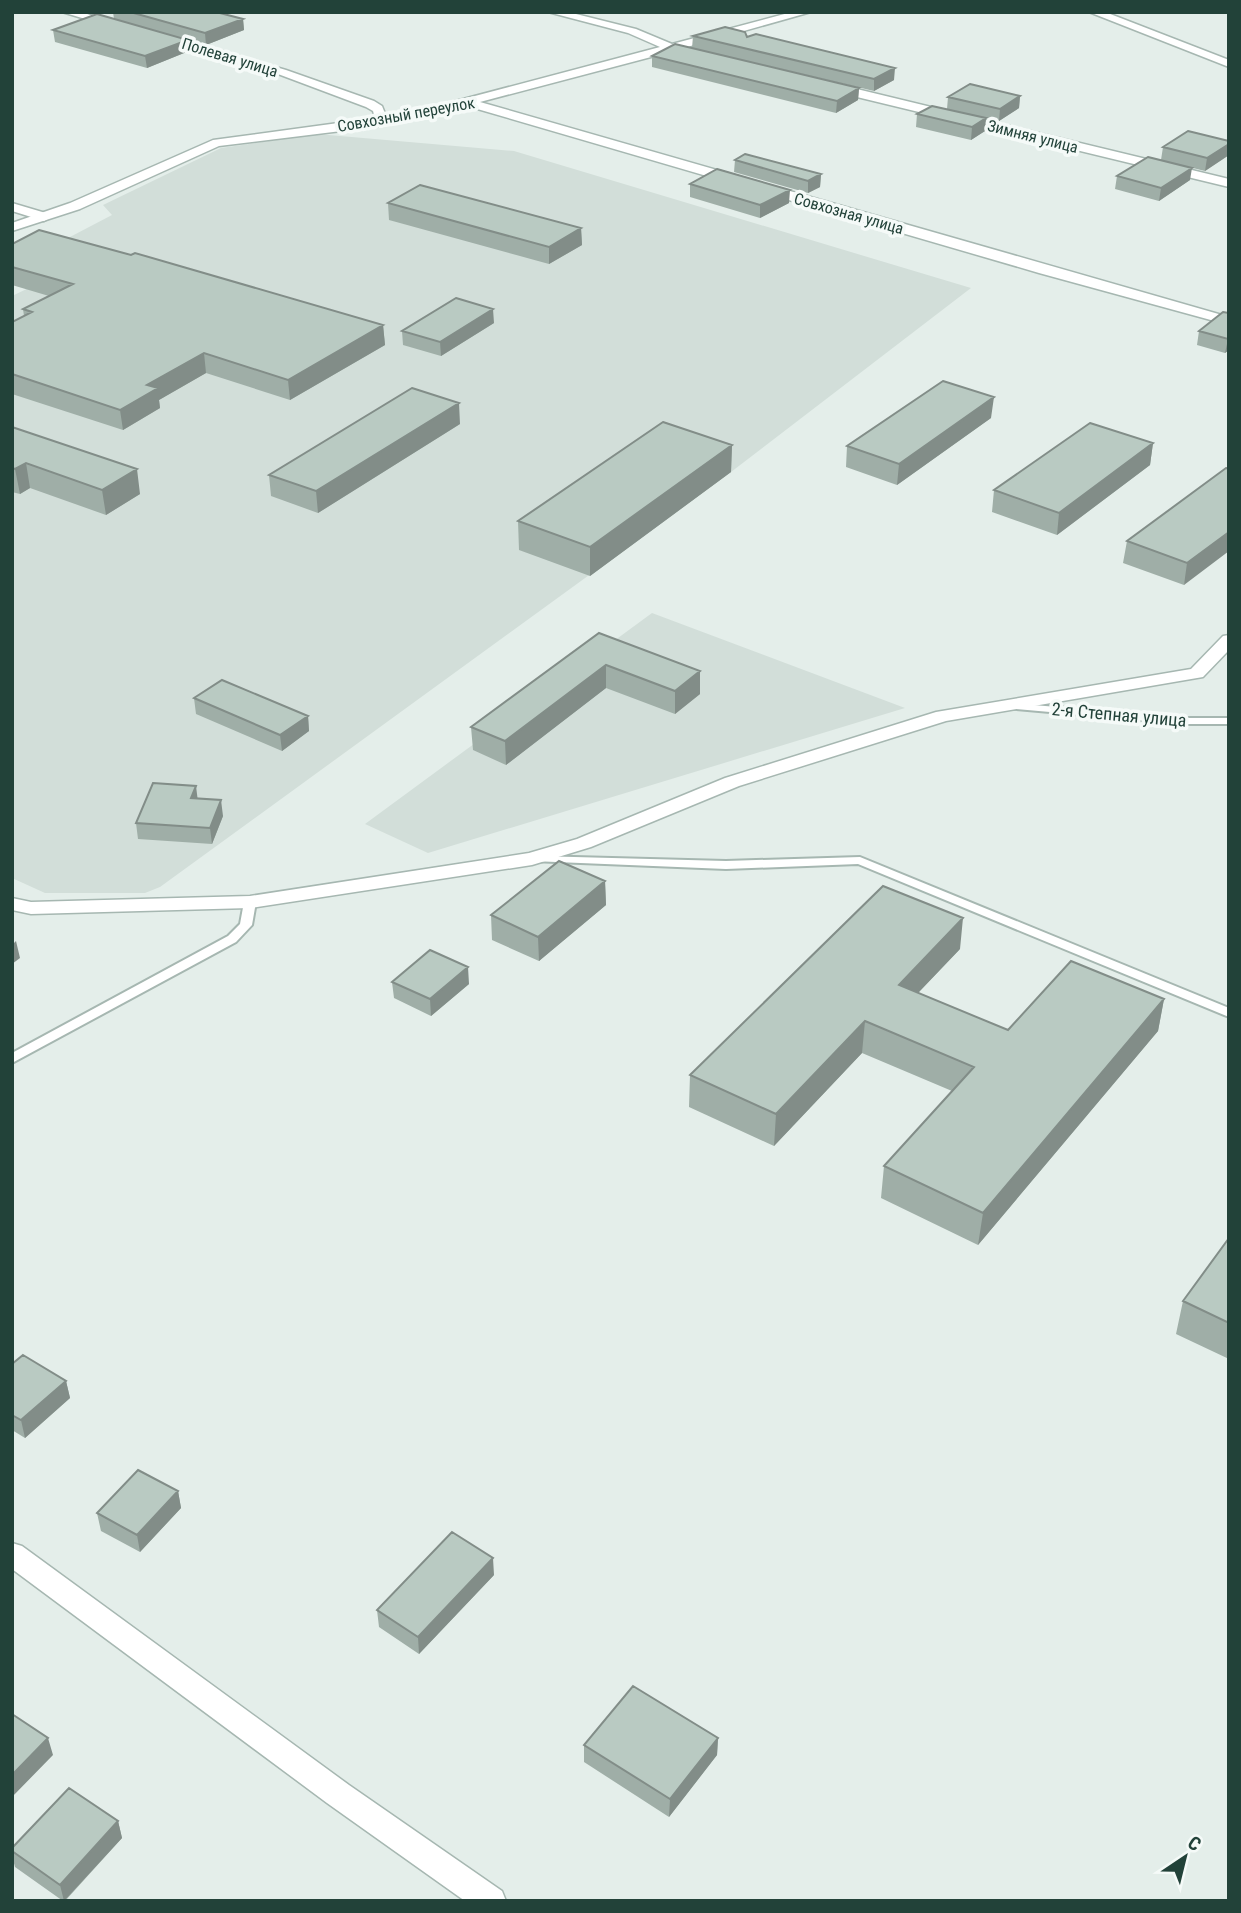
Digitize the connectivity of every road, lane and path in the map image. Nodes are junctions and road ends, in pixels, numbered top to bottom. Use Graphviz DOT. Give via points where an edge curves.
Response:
graph roads {
  1 [pos="67,12"];
  2 [pos="554,12"];
  3 [pos="806,12"];
  4 [pos="1094,12"];
  5 [pos="130,28"];
  6 [pos="155,35"];
  7 [pos="670,49"];
  8 [pos="696,54"];
  9 [pos="1229,64"];
  10 [pos="816,83"];
  11 [pos="470,103"];
  12 [pos="382,122"];
  13 [pos="1229,183"];
  14 [pos="12,207"];
  15 [pos="44,217"];
  16 [pos="12,227"];
  17 [pos="1229,321"];
  18 [pos="1229,639"];
  19 [pos="1010,706"];
  20 [pos="1229,721"];
  21 [pos="532,859"];
  22 [pos="250,902"];
  23 [pos="12,904"];
  24 [pos="1229,1013"];
  25 [pos="12,1059"];
  26 [pos="12,1554"];
  27 [pos="491,1901"];
  1 -- 5 [label="street"];
  2 -- 7 [label="street" via="632,31"];
  3 -- 7 [label="street, Совхозный переулок"];
  4 -- 9 [label="street"];
  6 -- 12 [label="street, Полевая улица" via="282,72 370,104 378,109"];
  7 -- 8 [label="street"];
  7 -- 11 [label="street, Совхозный переулок"];
  10 -- 13 [label="street, Зимняя улица"];
  11 -- 12 [label="street, Совхозный переулок"];
  11 -- 17 [label="street, Совхозная улица"];
  12 -- 15 [label="street, Совхозный переулок" via="217,143"];
  14 -- 15 [label="street"];
  15 -- 16 [label="street, Совхозный переулок"];
  18 -- 19 [label="street" via="1197,673"];
  19 -- 20 [label="lane, 2-я Степная улица"];
  19 -- 21 [label="street" via="943,716 839,747 732,782 584,843"];
  21 -- 22 [label="street"];
  21 -- 24 [label="lane" via="726,865 860,860"];
  22 -- 23 [label="street" via="42,908"];
  22 -- 25 [label="lane" via="246,925 232,939"];
  26 -- 27 [label="street"];
}
